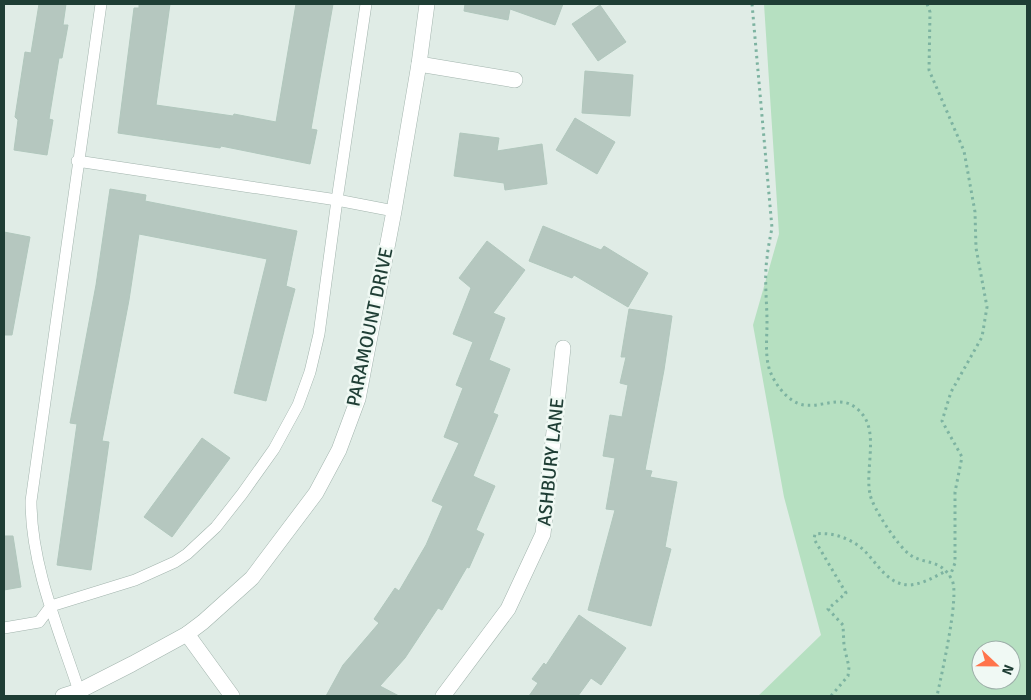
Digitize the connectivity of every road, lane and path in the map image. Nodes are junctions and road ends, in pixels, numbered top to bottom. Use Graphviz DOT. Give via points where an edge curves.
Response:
graph roads {
  1 [pos="101,4"];
  2 [pos="366,4"];
  3 [pos="427,4"];
  4 [pos="752,4"];
  5 [pos="927,4"];
  6 [pos="419,64"];
  7 [pos="515,80"];
  8 [pos="78,161"];
  9 [pos="337,200"];
  10 [pos="394,211"];
  11 [pos="563,348"];
  12 [pos="946,571"];
  13 [pos="950,576"];
  14 [pos="51,606"];
  15 [pos="4,628"];
  16 [pos="187,634"];
  17 [pos="79,691"];
  18 [pos="63,696"];
  19 [pos="232,696"];
  20 [pos="443,696"];
  21 [pos="831,696"];
  22 [pos="937,696"];
  1 -- 8 [label="lane"];
  2 -- 9 [label="lane"];
  3 -- 6 [label="street, PARAMOUNT DRIVE"];
  4 -- 12 [label="path" via="772,228 767,259 769,368 777,384 794,402 808,406 836,401 847,403 865,417 870,440 870,494 883,522 908,554 932,561"];
  5 -- 13 [label="path" via="930,12 929,70 964,151 987,307 982,337 951,392 942,421 962,457 955,492 955,563"];
  6 -- 7 [label="street"];
  6 -- 10 [label="street, PARAMOUNT DRIVE"];
  8 -- 9 [label="lane"];
  8 -- 14 [label="lane" via="31,501 36,551"];
  9 -- 10 [label="lane"];
  9 -- 14 [label="lane" via="320,334 310,372 298,405 269,457 216,527 181,558 135,580"];
  10 -- 16 [label="street, PARAMOUNT DRIVE" via="358,400 339,450 316,494 252,578"];
  11 -- 20 [label="street, ASHBURY LANE" via="543,534 508,609"];
  12 -- 13 [label="path"];
  12 -- 21 [label="path" via="924,582 908,585 891,580 859,546 836,534 815,534 814,539 846,593 828,608 842,625 849,667 848,676"];
  13 -- 22 [label="path" via="954,593"];
  14 -- 15 [label="lane" via="39,622"];
  14 -- 17 [label="lane"];
  16 -- 17 [label="street, PARAMOUNT DRIVE"];
  16 -- 19 [label="street"];
  17 -- 18 [label="street, PARAMOUNT DRIVE"];
}
